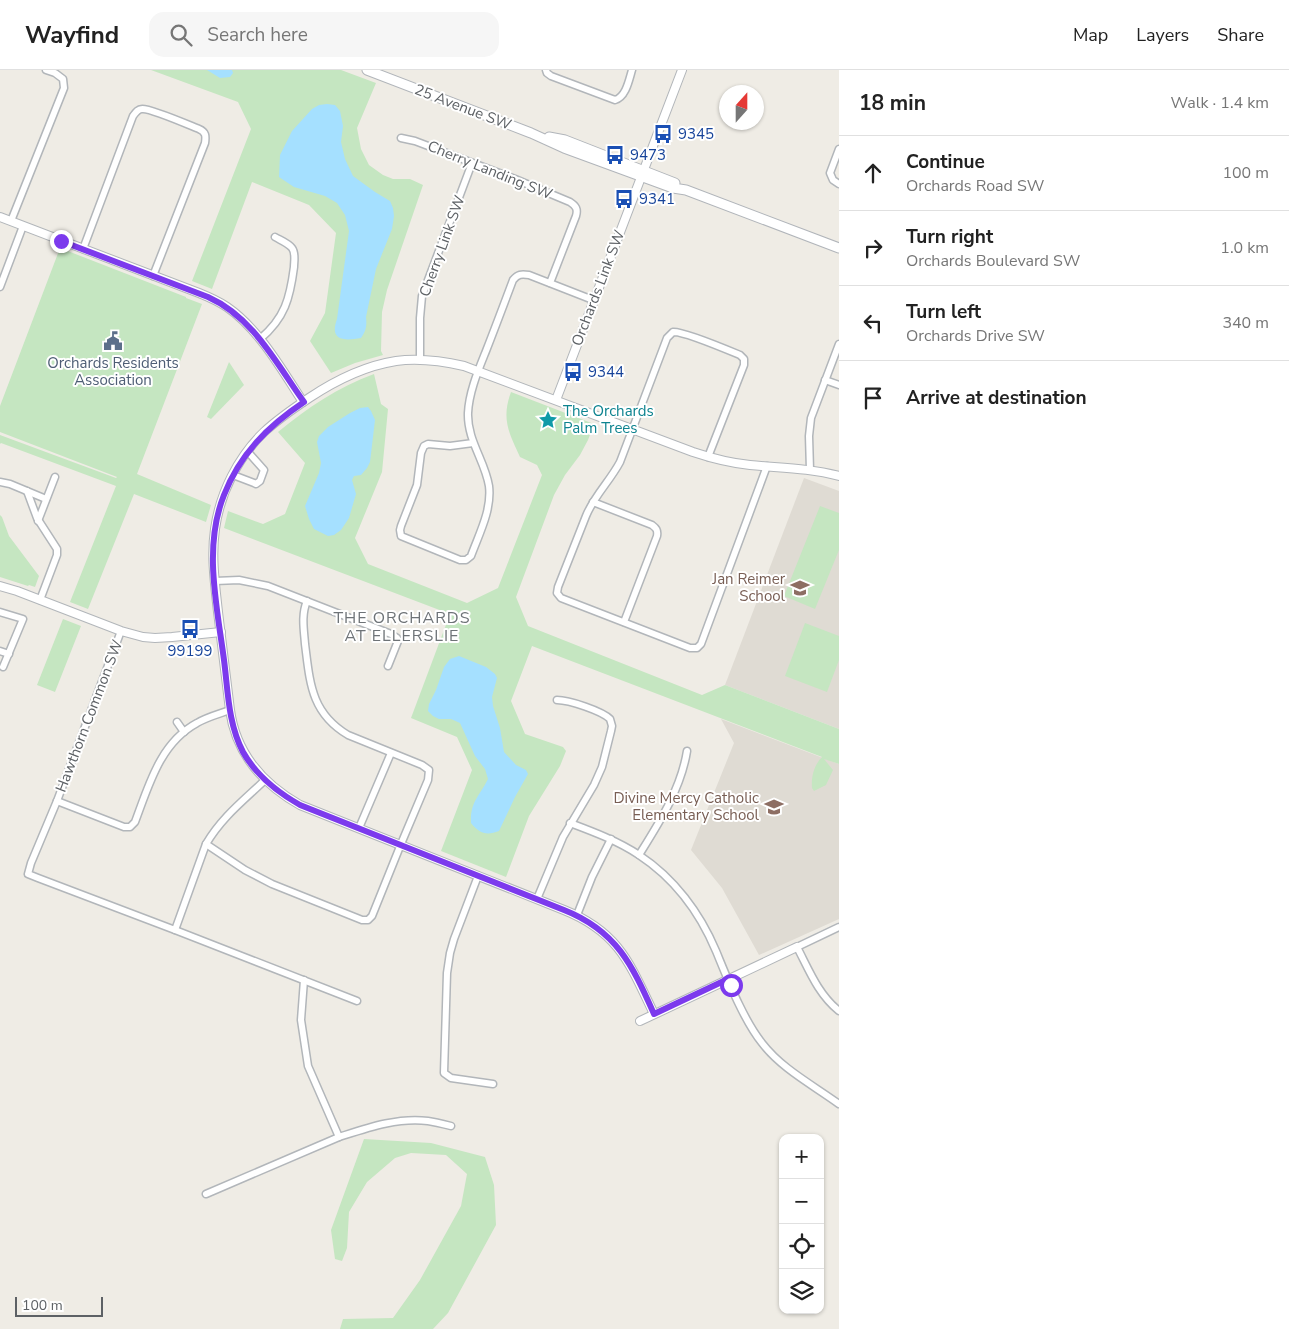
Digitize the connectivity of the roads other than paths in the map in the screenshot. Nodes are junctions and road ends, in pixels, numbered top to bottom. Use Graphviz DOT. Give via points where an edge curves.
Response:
graph roads {
  1 [pos="46,70"];
  2 [pos="368,70"];
  3 [pos="632,70"];
  4 [pos="682,70"];
  5 [pos="546,71"];
  6 [pos="401,138"];
  7 [pos="839,149"];
  8 [pos="472,163"];
  9 [pos="642,173"];
  10 [pos="839,184"];
  11 [pos="0,217"];
  12 [pos="11,221"];
  13 [pos="23,226"];
  14 [pos="275,237"];
  15 [pos="839,248"];
  16 [pos="82,249"];
  17 [pos="154,276"];
  18 [pos="550,283"];
  19 [pos="0,287"];
  20 [pos="594,300"];
  21 [pos="260,339"];
  22 [pos="839,344"];
  23 [pos="420,360"];
  24 [pos="478,371"];
  25 [pos="825,380"];
  26 [pos="839,385"];
  27 [pos="556,400"];
  28 [pos="304,402"];
  29 [pos="633,429"];
  30 [pos="473,443"];
  31 [pos="248,452"];
  32 [pos="708,457"];
  33 [pos="767,466"];
  34 [pos="810,470"];
  35 [pos="233,475"];
  36 [pos="839,476"];
  37 [pos="55,477"];
  38 [pos="0,482"];
  39 [pos="27,492"];
  40 [pos="46,499"];
  41 [pos="593,502"];
  42 [pos="38,521"];
  43 [pos="215,581"];
  44 [pos="0,586"];
  45 [pos="40,600"];
  46 [pos="307,601"];
  47 [pos="0,612"];
  48 [pos="624,622"];
  49 [pos="122,631"];
  50 [pos="221,632"];
  51 [pos="0,651"];
  52 [pos="9,654"];
  53 [pos="388,666"];
  54 [pos="4,667"];
  55 [pos="557,700"];
  56 [pos="230,710"];
  57 [pos="177,722"];
  58 [pos="184,732"];
  59 [pos="687,751"];
  60 [pos="390,753"];
  61 [pos="265,780"];
  62 [pos="56,800"];
  63 [pos="570,823"];
  64 [pos="359,828"];
  65 [pos="611,839"];
  66 [pos="206,844"];
  67 [pos="400,844"];
  68 [pos="639,855"];
  69 [pos="478,876"];
  70 [pos="537,899"];
  71 [pos="577,915"];
  72 [pos="839,927"];
  73 [pos="175,930"];
  74 [pos="797,947"];
  75 [pos="728,979"];
  76 [pos="304,980"];
  77 [pos="357,1001"];
  78 [pos="839,1011"];
  79 [pos="654,1014"];
  80 [pos="640,1021"];
  81 [pos="493,1084"];
  82 [pos="839,1104"];
  83 [pos="451,1126"];
  84 [pos="339,1137"];
  85 [pos="206,1194"];
  1 -- 12 [label="street" via="63,79 64,88"];
  2 -- 9 [label="main road, 25 Avenue SW" via="531,133 565,140"];
  3 -- 5 [label="street" via="623,94 612,100 551,76"];
  4 -- 9 [label="street, Orchards Link SW"];
  6 -- 8 [label="street, Cherry Landing SW"];
  7 -- 10 [label="street" via="831,170 833,180"];
  8 -- 18 [label="street, Cherry Landing SW" via="570,202 576,208 576,216"];
  8 -- 23 [label="street, Cherry Link SW" via="422,296"];
  9 -- 15 [label="main road, 25 Avenue SW" via="675,182 686,190"];
  9 -- 20 [label="street, Orchards Link SW"];
  11 -- 12 [label="street"];
  12 -- 13 [label="street"];
  13 -- 16 [label="street"];
  13 -- 19 [label="street"];
  14 -- 21 [label="street" via="294,250 292,284 282,313"];
  16 -- 17 [label="street"];
  16 -- 17 [label="street" via="135,113 143,108 158,113 199,129 206,137"];
  17 -- 21 [label="street" via="218,301"];
  18 -- 20 [label="street"];
  18 -- 24 [label="street" via="524,274 516,276"];
  20 -- 27 [label="street, Orchards Link SW"];
  21 -- 28 [label="street"];
  22 -- 25 [label="street"];
  23 -- 24 [label="street" via="446,362"];
  23 -- 28 [label="street" via="391,362 359,370"];
  24 -- 27 [label="street"];
  24 -- 30 [label="street" via="468,413"];
  25 -- 26 [label="street"];
  25 -- 34 [label="street" via="810,424"];
  27 -- 29 [label="street"];
  28 -- 31 [label="street" via="264,432"];
  29 -- 32 [label="street"];
  29 -- 32 [label="street" via="667,338 673,332 680,332 737,354 744,361"];
  29 -- 41 [label="street" via="617,468"];
  30 -- 30 [label="street" via="424,446 417,485 400,530 401,536 460,560 471,556 492,490"];
  31 -- 35 [label="street"];
  31 -- 35 [label="street" via="264,470 260,481 254,483"];
  32 -- 33 [label="street"];
  33 -- 34 [label="street"];
  33 -- 48 [label="street" via="699,646 690,648"];
  34 -- 36 [label="street"];
  35 -- 43 [label="street" via="215,527"];
  37 -- 40 [label="street"];
  38 -- 39 [label="street"];
  39 -- 40 [label="street"];
  39 -- 42 [label="street"];
  40 -- 42 [label="street"];
  41 -- 48 [label="street" via="652,525 657,531"];
  41 -- 48 [label="street" via="558,593 561,598"];
  42 -- 45 [label="street" via="57,549"];
  43 -- 46 [label="street" via="257,583"];
  43 -- 50 [label="street"];
  44 -- 45 [label="street"];
  45 -- 49 [label="street"];
  46 -- 53 [label="street" via="395,636 398,644"];
  46 -- 60 [label="street" via="303,625 310,682 320,708 339,730"];
  47 -- 52 [label="street" via="23,619"];
  49 -- 50 [label="street" via="155,638"];
  49 -- 62 [label="street, Hawthorn Common SW"];
  50 -- 56 [label="street"];
  51 -- 52 [label="street"];
  52 -- 54 [label="street"];
  55 -- 63 [label="street" via="570,701 604,714 612,722 602,767"];
  56 -- 58 [label="street"];
  56 -- 61 [label="street" via="243,751"];
  57 -- 58 [label="street"];
  58 -- 62 [label="street" via="158,763 135,822 130,827"];
  59 -- 68 [label="street" via="674,793"];
  60 -- 64 [label="street"];
  60 -- 67 [label="street" via="429,770 428,780"];
  61 -- 64 [label="street" via="300,805"];
  61 -- 66 [label="street" via="227,815"];
  62 -- 73 [label="street, Hawthorn Common SW" via="28,874"];
  63 -- 65 [label="street"];
  63 -- 70 [label="street"];
  64 -- 67 [label="street"];
  65 -- 68 [label="street"];
  65 -- 71 [label="street"];
  66 -- 67 [label="street" via="272,884 366,920 372,916"];
  66 -- 73 [label="street"];
  67 -- 69 [label="street"];
  68 -- 75 [label="street" via="688,902 707,932"];
  69 -- 70 [label="street"];
  69 -- 81 [label="street" via="450,953 444,1073 451,1078"];
  70 -- 71 [label="street"];
  71 -- 79 [label="street" via="604,933 621,952"];
  72 -- 74 [label="street"];
  73 -- 76 [label="street"];
  74 -- 75 [label="street"];
  74 -- 78 [label="street" via="817,986"];
  75 -- 79 [label="street"];
  75 -- 82 [label="street" via="762,1043 789,1069"];
  76 -- 77 [label="street"];
  76 -- 84 [label="street" via="301,1020 308,1066"];
  79 -- 80 [label="street"];
  83 -- 84 [label="street" via="426,1121 396,1122"];
  84 -- 85 [label="street"];
}
